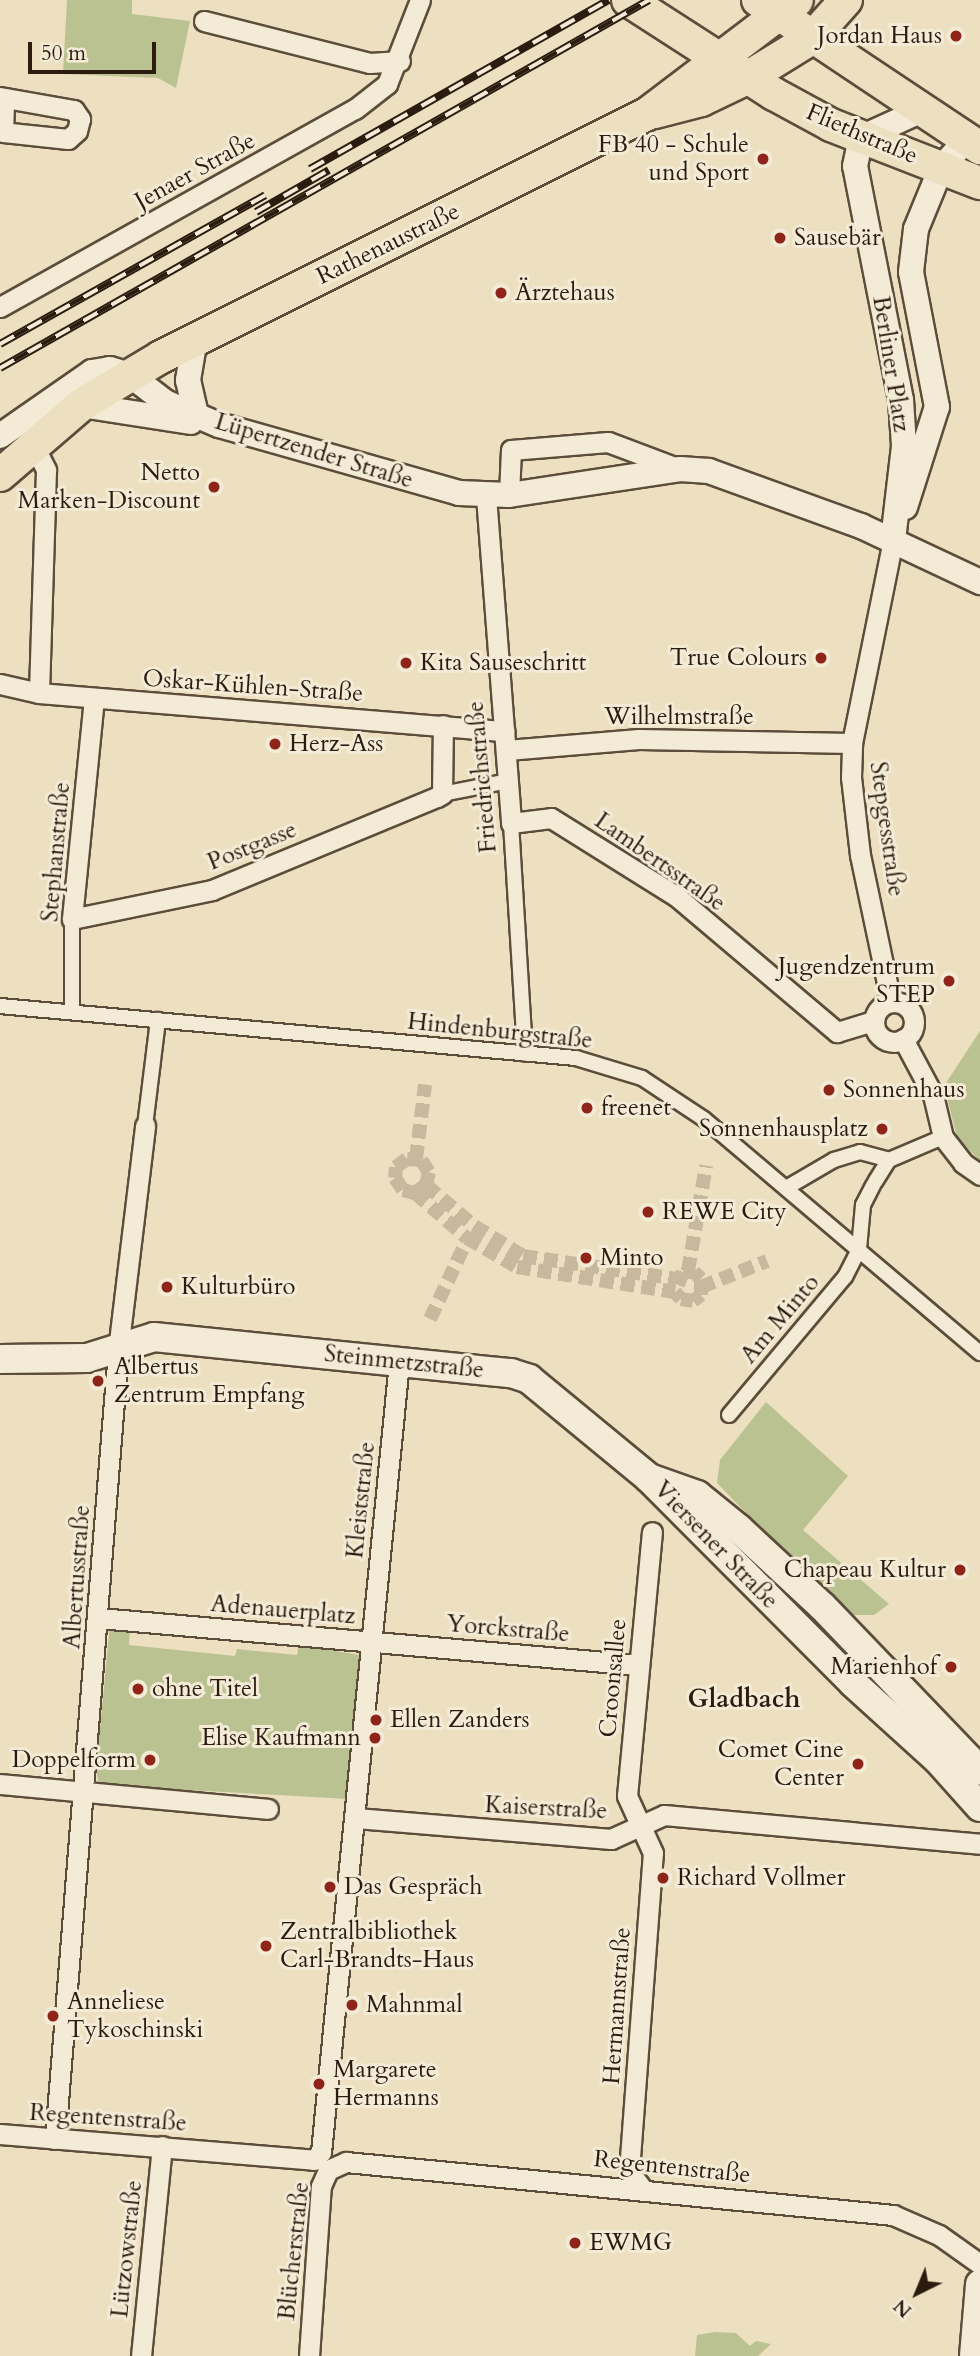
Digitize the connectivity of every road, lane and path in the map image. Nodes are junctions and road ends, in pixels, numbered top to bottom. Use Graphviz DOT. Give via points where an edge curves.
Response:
graph roads {
  1 [pos="420,0"];
  2 [pos="628,0"];
  3 [pos="846,0"];
  4 [pos="779,5"];
  5 [pos="204,21"];
  6 [pos="680,34"];
  7 [pos="812,38"];
  8 [pos="747,41"];
  9 [pos="719,60"];
  10 [pos="777,60"];
  11 [pos="400,61"];
  12 [pos="845,61"];
  13 [pos="747,78"];
  14 [pos="920,111"];
  15 [pos="647,114"];
  16 [pos="862,138"];
  17 [pos="975,138"];
  18 [pos="941,168"];
  19 [pos="980,183"];
  20 [pos="0,307"];
  21 [pos="195,339"];
  22 [pos="130,375"];
  23 [pos="81,405"];
  24 [pos="196,415"];
  25 [pos="219,425"];
  26 [pos="0,436"];
  27 [pos="34,446"];
  28 [pos="680,469"];
  29 [pos="0,475"];
  30 [pos="497,496"];
  31 [pos="893,540"];
  32 [pos="980,582"];
  33 [pos="0,684"];
  34 [pos="39,693"];
  35 [pos="94,698"];
  36 [pos="443,725"];
  37 [pos="505,741"];
  38 [pos="852,743"];
  39 [pos="509,781"];
  40 [pos="442,794"];
  41 [pos="511,823"];
  42 [pos="72,919"];
  43 [pos="891,1002"];
  44 [pos="0,1006"];
  45 [pos="72,1010"];
  46 [pos="158,1020"];
  47 [pos="874,1021"];
  48 [pos="903,1039"];
  49 [pos="525,1054"];
  50 [pos="145,1126"];
  51 [pos="943,1137"];
  52 [pos="889,1160"];
  53 [pos="980,1175"];
  54 [pos="786,1188"];
  55 [pos="859,1249"];
  56 [pos="118,1350"];
  57 [pos="980,1353"];
  58 [pos="0,1359"];
  59 [pos="399,1362"];
  60 [pos="729,1415"];
  61 [pos="649,1478"];
  62 [pos="652,1532"];
  63 [pos="99,1618"];
  64 [pos="372,1643"];
  65 [pos="639,1665"];
  66 [pos="980,1771"];
  67 [pos="0,1784"];
  68 [pos="84,1791"];
  69 [pos="980,1807"];
  70 [pos="268,1810"];
  71 [pos="356,1818"];
  72 [pos="640,1826"];
  73 [pos="980,1844"];
  74 [pos="0,2134"];
  75 [pos="55,2139"];
  76 [pos="325,2140"];
  77 [pos="162,2146"];
  78 [pos="346,2162"];
  79 [pos="641,2187"];
  80 [pos="980,2264"];
  81 [pos="980,2284"];
  82 [pos="141,2356"];
  83 [pos="309,2356"];
  84 [pos="974,2356"];
  1 -- 11 [label="street, Jenaer Straße"];
  2 -- 6 [label="main road, Fliethstraße"];
  3 -- 7 [label="main road, Rathenaustraße"];
  4 -- 7 [label="main road, Fliethstraße"];
  4 -- 8 [label="main road, Rathenaustraße"];
  5 -- 11 [label="street" via="370,63"];
  6 -- 8 [label="main road"];
  6 -- 9 [label="main road, Fliethstraße"];
  7 -- 8 [label="main road"];
  7 -- 10 [label="main road, Rathenaustraße"];
  7 -- 12 [label="main road, Fliethstraße"];
  8 -- 9 [label="main road, Rathenaustraße"];
  9 -- 10 [label="main road"];
  9 -- 13 [label="main road, Fliethstraße"];
  9 -- 15 [label="main road, Rathenaustraße"];
  10 -- 12 [label="main road"];
  10 -- 13 [label="main road, Rathenaustraße"];
  11 -- 20 [label="street, Jenaer Straße" via="387,84 355,109"];
  12 -- 14 [label="main road, Fliethstraße"];
  13 -- 15 [label="main road, Rathenaustraße" via="701,100"];
  13 -- 16 [label="main road, Fliethstraße"];
  14 -- 16 [label="street"];
  14 -- 17 [label="main road, Fliethstraße"];
  15 -- 21 [label="main road, Rathenaustraße"];
  16 -- 18 [label="main road, Fliethstraße"];
  16 -- 31 [label="street, Berliner Platz" via="856,174 901,400 904,446"];
  17 -- 18 [label="street, Berliner Platz"];
  18 -- 19 [label="main road, Fliethstraße"];
  18 -- 31 [label="street, Berliner Platz" via="916,229 911,272 937,407 924,459"];
  21 -- 22 [label="main road, Rathenaustraße"];
  21 -- 24 [label="street" via="188,380"];
  22 -- 23 [label="main road, Rathenaustraße"];
  22 -- 24 [label="street, Lüpertzender Straße" via="165,402"];
  22 -- 26 [label="street" via="110,369 92,372"];
  23 -- 25 [label="street"];
  23 -- 27 [label="main road, Rathenaustraße"];
  24 -- 25 [label="street, Lüpertzender Straße"];
  25 -- 30 [label="street, Lüpertzender Straße" via="416,482"];
  27 -- 29 [label="main road, Rathenaustraße"];
  27 -- 34 [label="street" via="45,462"];
  28 -- 30 [label="street, Lüpertzender Straße"];
  28 -- 30 [label="street, Lüpertzender Straße" via="608,442 511,450"];
  28 -- 31 [label="street, Lüpertzender Straße" via="727,477"];
  30 -- 37 [label="street, Friedrichstraße"];
  31 -- 32 [label="street, Lüpertzender Straße"];
  31 -- 38 [label="street, Stepgesstraße"];
  33 -- 34 [label="street, Oskar-Kühlen-Straße"];
  34 -- 35 [label="street, Oskar-Kühlen-Straße"];
  35 -- 36 [label="street, Oskar-Kühlen-Straße"];
  35 -- 42 [label="street, Stephanstraße"];
  36 -- 37 [label="street, Oskar-Kühlen-Straße"];
  36 -- 40 [label="street"];
  37 -- 38 [label="street, Wilhelmstraße" via="639,738"];
  37 -- 39 [label="street, Friedrichstraße"];
  38 -- 43 [label="street, Stepgesstraße" via="860,855"];
  39 -- 40 [label="street"];
  39 -- 41 [label="street, Friedrichstraße"];
  40 -- 42 [label="street, Postgasse" via="212,890"];
  41 -- 47 [label="street, Lambertsstraße" via="551,818 676,897 837,1032"];
  41 -- 49 [label="street, Friedrichstraße"];
  42 -- 45 [label="street, Stephanstraße"];
  43 -- 47 [label="street" via="879,1009"];
  43 -- 48 [label="street" via="904,1005 912,1015 912,1029"];
  44 -- 45 [label="street, Hindenburgstraße"];
  45 -- 46 [label="street, Hindenburgstraße"];
  46 -- 49 [label="street, Hindenburgstraße"];
  46 -- 50 [label="street, Albertusstraße"];
  47 -- 48 [label="street" via="884,1038"];
  48 -- 51 [label="street" via="933,1095"];
  49 -- 54 [label="street, Hindenburgstraße" via="576,1058 642,1078 704,1119"];
  50 -- 56 [label="street, Albertusstraße"];
  51 -- 52 [label="street"];
  51 -- 53 [label="street" via="963,1163"];
  52 -- 54 [label="street" via="859,1152 834,1160"];
  52 -- 55 [label="street" via="863,1205"];
  54 -- 55 [label="street, Hindenburgstraße"];
  55 -- 57 [label="street, Hindenburgstraße"];
  55 -- 60 [label="street, Am Minto" via="842,1280"];
  56 -- 58 [label="main road, Steinmetzstraße" via="87,1358"];
  56 -- 59 [label="main road, Steinmetzstraße" via="154,1337"];
  56 -- 63 [label="street, Albertusstraße"];
  59 -- 61 [label="main road, Steinmetzstraße" via="511,1373 529,1379"];
  59 -- 64 [label="street, Kleiststraße"];
  61 -- 66 [label="main road, Viersener Straße" via="697,1495 732,1523 822,1606"];
  61 -- 69 [label="main road, Viersener Straße" via="852,1683 938,1760"];
  62 -- 65 [label="street, Croonsallee"];
  63 -- 64 [label="street, Adenauerplatz"];
  63 -- 68 [label="street, Albertusstraße"];
  64 -- 65 [label="street, Yorckstraße"];
  64 -- 71 [label="street, Adenauerplatz"];
  65 -- 72 [label="street, Croonsallee" via="627,1796"];
  67 -- 68 [label="street"];
  68 -- 70 [label="street"];
  68 -- 75 [label="street, Albertusstraße"];
  71 -- 72 [label="street, Kaiserstraße" via="573,1838 611,1839"];
  71 -- 76 [label="street, Adenauerplatz"];
  72 -- 73 [label="street, Kaiserstraße" via="664,1815"];
  72 -- 79 [label="street, Hermannstraße" via="653,1853 629,2171"];
  74 -- 75 [label="street, Regentenstraße"];
  75 -- 77 [label="street, Regentenstraße"];
  76 -- 77 [label="street, Regentenstraße" via="314,2160"];
  77 -- 82 [label="street, Lützowstraße"];
  78 -- 79 [label="street, Regentenstraße"];
  78 -- 83 [label="street, Blücherstraße" via="328,2170 321,2186"];
  79 -- 80 [label="street, Regentenstraße" via="893,2215 939,2235"];
  81 -- 84 [label="main road"];
}
